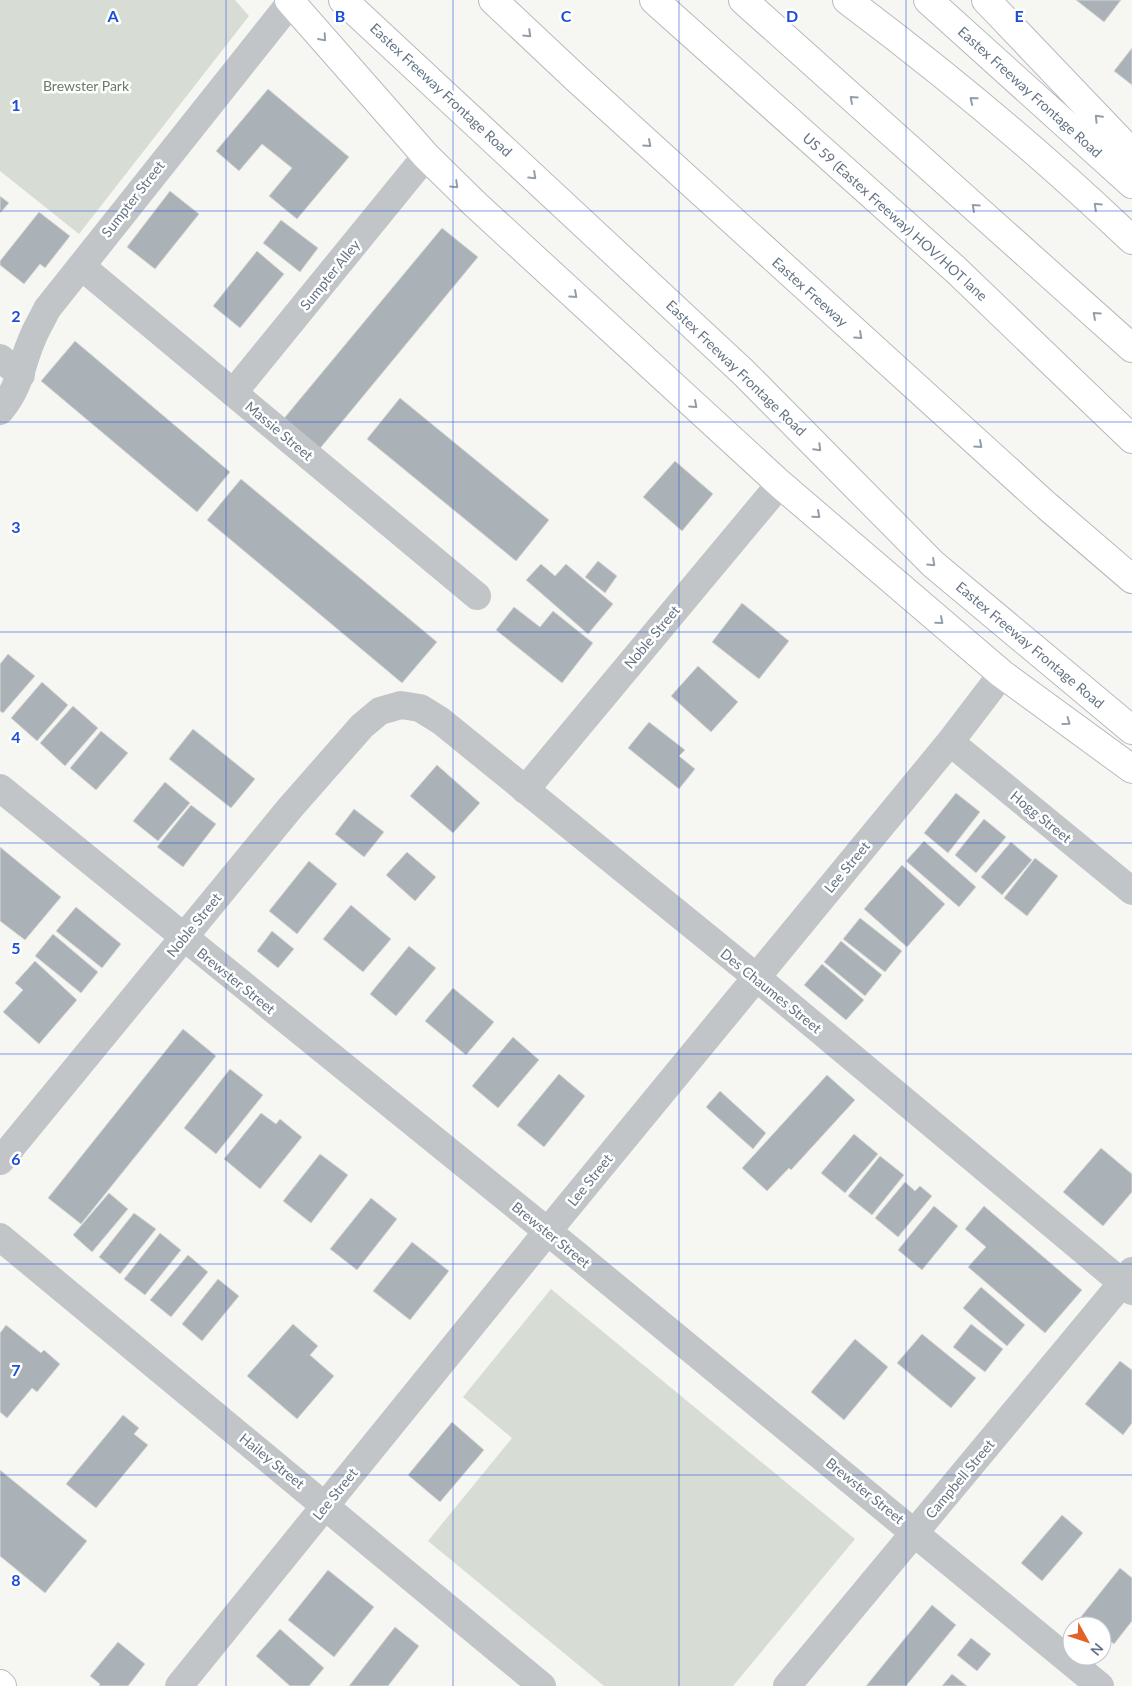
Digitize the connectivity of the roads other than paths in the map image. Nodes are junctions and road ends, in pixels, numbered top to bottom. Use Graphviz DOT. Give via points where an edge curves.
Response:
graph roads {
  1 [pos="343,0"];
  2 [pos="493,0"];
  3 [pos="654,0"];
  4 [pos="743,0"];
  5 [pos="847,0"];
  6 [pos="928,0"];
  7 [pos="986,0"];
  8 [pos="290,1"];
  9 [pos="1132,153"];
  10 [pos="426,156"];
  11 [pos="1132,184"];
  12 [pos="1132,240"];
  13 [pos="80,266"];
  14 [pos="1132,348"];
  15 [pos="0,358"];
  16 [pos="21,375"];
  17 [pos="233,393"];
  18 [pos="0,411"];
  19 [pos="1132,439"];
  20 [pos="780,484"];
  21 [pos="1132,579"];
  22 [pos="477,596"];
  23 [pos="1002,674"];
  24 [pos="401,705"];
  25 [pos="1132,730"];
  26 [pos="950,742"];
  27 [pos="1132,769"];
  28 [pos="0,788"];
  29 [pos="524,790"];
  30 [pos="1132,891"];
  31 [pos="184,939"];
  32 [pos="756,977"];
  33 [pos="0,1161"];
  34 [pos="547,1232"];
  35 [pos="0,1237"];
  36 [pos="1129,1281"];
  37 [pos="326,1505"];
  38 [pos="915,1532"];
  39 [pos="179,1686"];
  40 [pos="542,1686"];
  41 [pos="787,1686"];
  42 [pos="1100,1686"];
  1 -- 25 [label="main road, Eastex Freeway Frontage Road, one-way" via="743,372 933,564"];
  2 -- 21 [label="main road, Eastex Freeway, one-way" via="1017,480"];
  3 -- 19 [label="main road, US 59 (Eastex Freeway) HOV/HOT lane" via="955,269"];
  14 -- 4 [label="main road, one-way"];
  12 -- 5 [label="main road, one-way" via="1055,167"];
  6 -- 11 [label="main road, Eastex Freeway Frontage Road"];
  9 -- 7 [label="main road, one-way"];
  8 -- 10 [label="main road, one-way"];
  8 -- 13 [label="street, Sumpter Street"];
  10 -- 17 [label="street, Sumpter Alley"];
  10 -- 20 [label="main road, one-way"];
  13 -- 16 [label="street, Sumpter Street" via="47,309 32,337"];
  13 -- 17 [label="street, Massie Street"];
  15 -- 16 [label="street"];
  16 -- 18 [label="street, Sumpter Street" via="10,399"];
  17 -- 22 [label="street, Massie Street"];
  20 -- 23 [label="main road, one-way"];
  20 -- 29 [label="street, Noble Street"];
  23 -- 26 [label="street, Lee Street"];
  23 -- 27 [label="main road, one-way"];
  24 -- 29 [label="street, Des Chaumes Street" via="420,708 441,721"];
  24 -- 31 [label="street, Noble Street" via="380,710 362,726 290,808"];
  26 -- 30 [label="street, Hogg Street"];
  26 -- 32 [label="street, Lee Street"];
  28 -- 31 [label="street, Brewster Street"];
  29 -- 32 [label="street, Des Chaumes Street"];
  31 -- 33 [label="street, Noble Street"];
  31 -- 34 [label="street, Brewster Street"];
  32 -- 34 [label="street, Lee Street"];
  32 -- 36 [label="street, Des Chaumes Street"];
  34 -- 37 [label="street, Lee Street"];
  34 -- 38 [label="street, Brewster Street"];
  35 -- 37 [label="street, Hailey Street"];
  36 -- 38 [label="street, Campbell Street"];
  37 -- 39 [label="street, Lee Street"];
  37 -- 40 [label="street, Hailey Street"];
  38 -- 41 [label="street, Campbell Street"];
  38 -- 42 [label="street, Brewster Street"];
}
